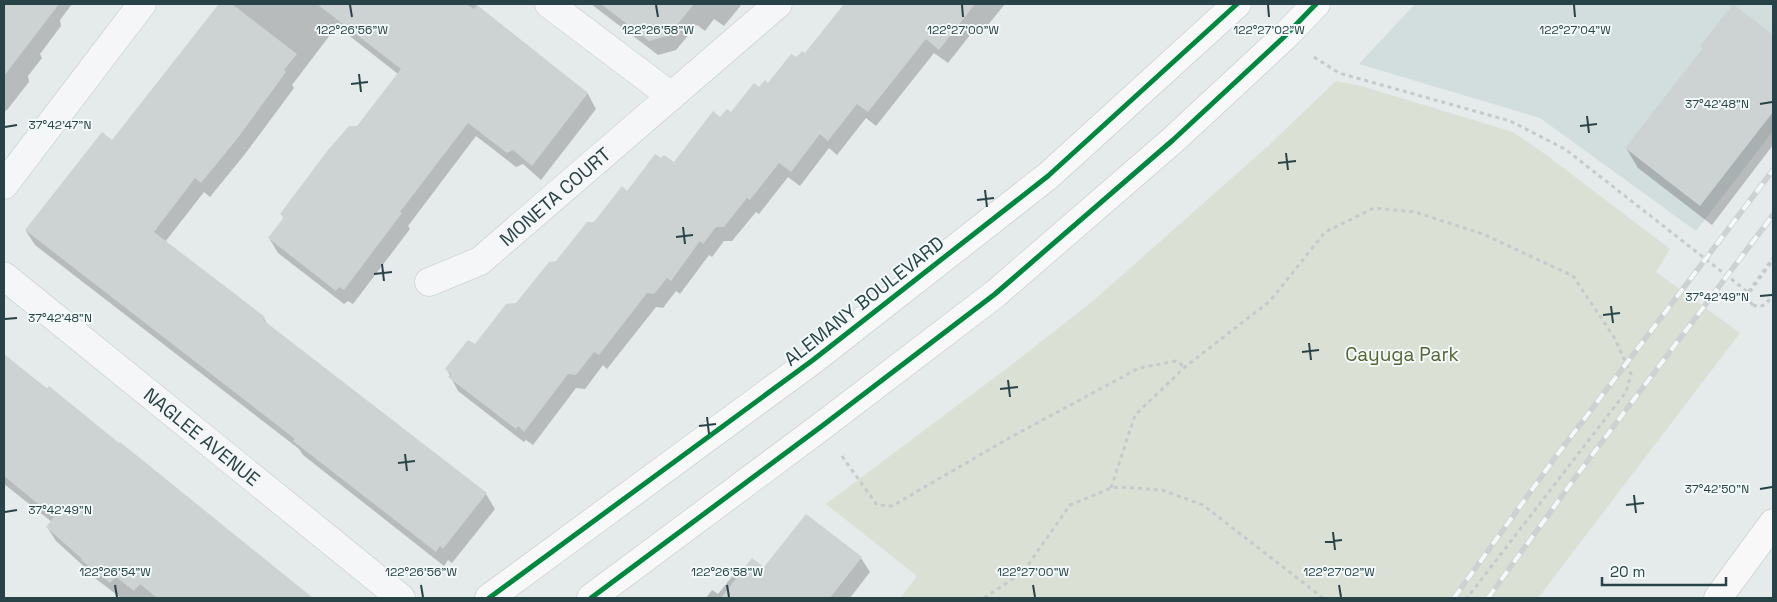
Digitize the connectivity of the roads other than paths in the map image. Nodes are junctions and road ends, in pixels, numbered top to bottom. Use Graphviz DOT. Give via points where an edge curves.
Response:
graph roads {
  1 [pos="142,4"];
  2 [pos="549,4"];
  3 [pos="778,4"];
  4 [pos="1237,4"];
  5 [pos="1316,4"];
  6 [pos="671,96"];
  7 [pos="4,185"];
  8 [pos="4,276"];
  9 [pos="429,282"];
  10 [pos="1773,523"];
  11 [pos="402,598"];
  12 [pos="489,598"];
  13 [pos="591,598"];
  14 [pos="1718,598"];
  1 -- 7 [label="street"];
  2 -- 6 [label="street"];
  3 -- 6 [label="street, MONETA COURT"];
  4 -- 12 [label="main road, ALEMANY BOULEVARD" via="1048,176 813,360"];
  5 -- 13 [label="main road" via="1174,140 995,294"];
  6 -- 9 [label="street, MONETA COURT" via="480,261"];
  8 -- 11 [label="street, NAGLEE AVENUE"];
  10 -- 14 [label="main road"];
}
